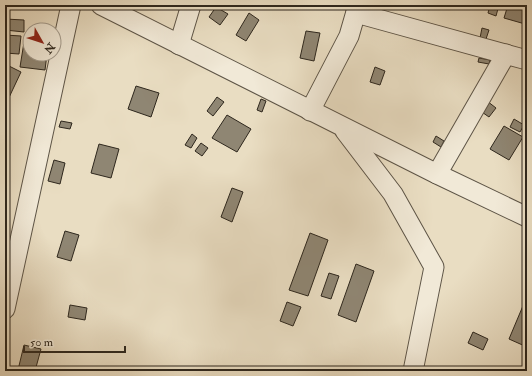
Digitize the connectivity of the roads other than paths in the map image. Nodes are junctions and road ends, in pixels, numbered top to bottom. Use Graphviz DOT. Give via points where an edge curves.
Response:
graph roads {
  1 [pos="71,5"];
  2 [pos="101,5"];
  3 [pos="191,5"];
  4 [pos="357,9"];
  5 [pos="179,45"];
  6 [pos="506,54"];
  7 [pos="527,60"];
  8 [pos="310,111"];
  9 [pos="341,127"];
  10 [pos="437,174"];
  11 [pos="527,217"];
  12 [pos="5,309"];
  13 [pos="413,371"];
  1 -- 12 [label="street"];
  2 -- 5 [label="street"];
  3 -- 5 [label="street"];
  4 -- 6 [label="street"];
  4 -- 8 [label="street" via="349,36"];
  5 -- 8 [label="street"];
  6 -- 7 [label="street"];
  6 -- 10 [label="street"];
  8 -- 9 [label="street"];
  9 -- 10 [label="street"];
  9 -- 13 [label="street" via="393,194 434,267"];
  10 -- 11 [label="street"];
}
